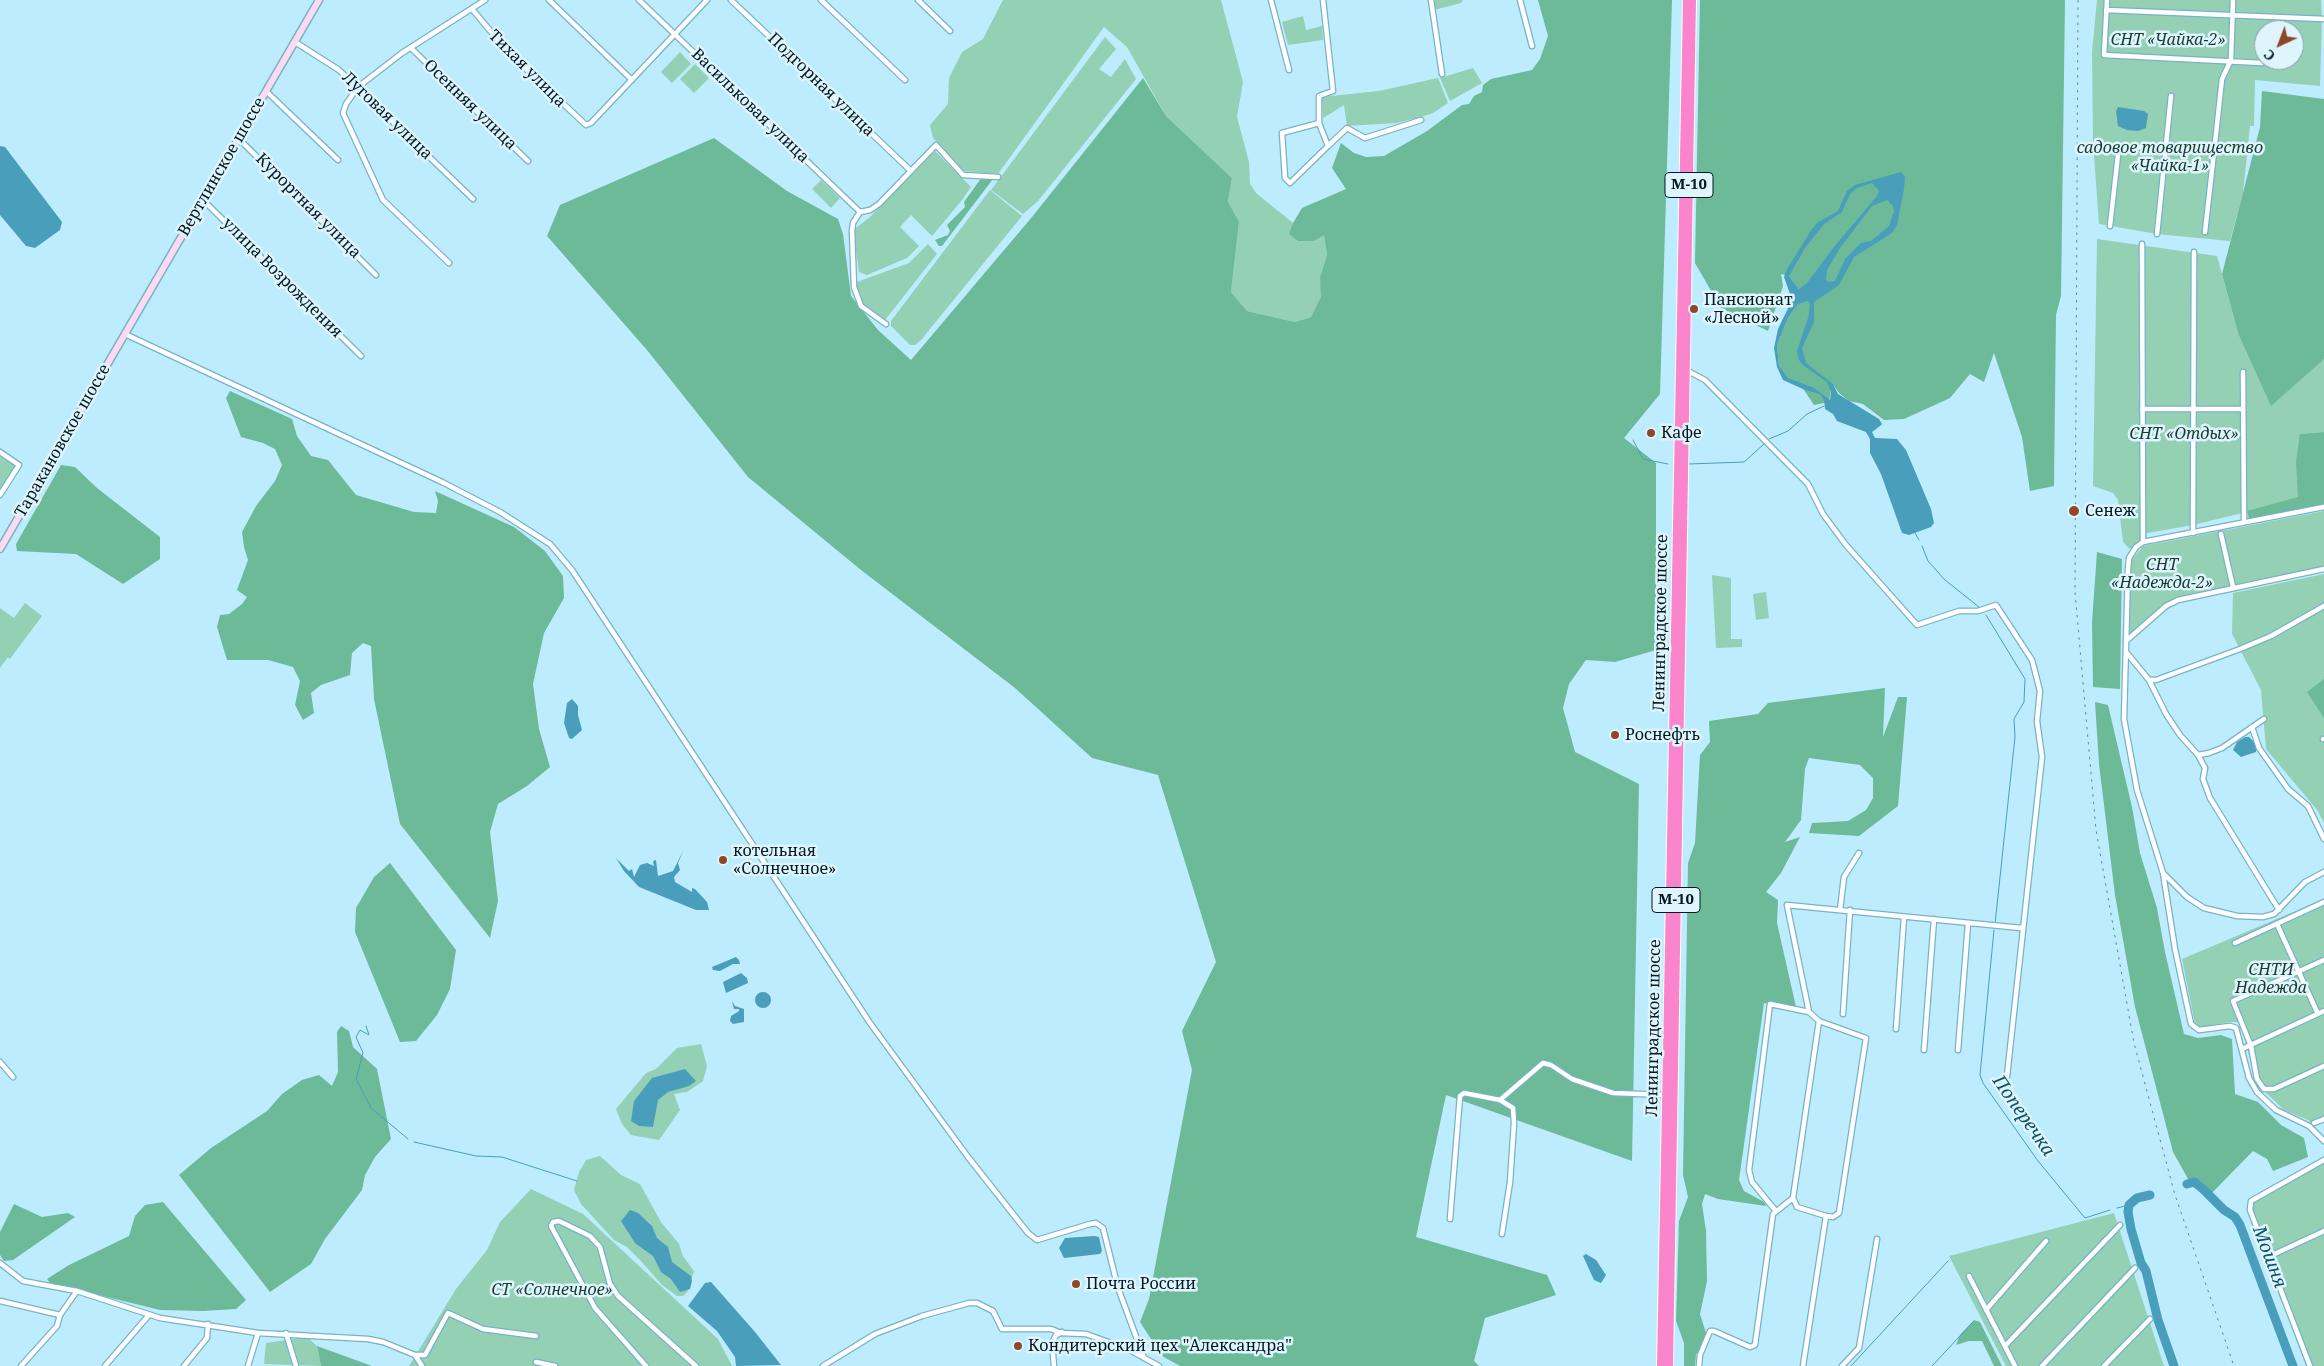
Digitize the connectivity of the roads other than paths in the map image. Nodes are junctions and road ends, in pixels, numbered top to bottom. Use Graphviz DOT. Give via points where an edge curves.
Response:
graph roads {
  1 [pos="319,0"];
  2 [pos="485,0"];
  3 [pos="549,0"];
  4 [pos="639,0"];
  5 [pos="707,0"];
  6 [pos="731,0"];
  7 [pos="821,0"];
  8 [pos="918,0"];
  9 [pos="1271,0"];
  10 [pos="1323,0"];
  11 [pos="1431,0"];
  12 [pos="1520,0"];
  13 [pos="1687,0"];
  14 [pos="1692,0"];
  15 [pos="2107,0"];
  16 [pos="2233,0"];
  17 [pos="472,10"];
  18 [pos="2106,10"];
  19 [pos="2233,17"];
  20 [pos="2324,19"];
  21 [pos="950,31"];
  22 [pos="674,34"];
  23 [pos="295,42"];
  24 [pos="1532,46"];
  25 [pos="412,48"];
  26 [pos="2230,61"];
  27 [pos="2254,62"];
  28 [pos="1289,70"];
  29 [pos="1442,74"];
  30 [pos="632,80"];
  31 [pos="905,80"];
  32 [pos="358,87"];
  33 [pos="266,92"];
  34 [pos="2171,96"];
  35 [pos="1421,120"];
  36 [pos="1319,122"];
  37 [pos="239,138"];
  38 [pos="1328,146"];
  39 [pos="2166,150"];
  40 [pos="2214,152"];
  41 [pos="338,160"];
  42 [pos="528,161"];
  43 [pos="911,171"];
  44 [pos="998,176"];
  45 [pos="473,199"];
  46 [pos="203,200"];
  47 [pos="860,212"];
  48 [pos="2110,226"];
  49 [pos="2205,232"];
  50 [pos="2157,234"];
  51 [pos="2142,244"];
  52 [pos="2194,252"];
  53 [pos="449,263"];
  54 [pos="376,275"];
  55 [pos="886,324"];
  56 [pos="126,334"];
  57 [pos="361,356"];
  58 [pos="1682,368"];
  59 [pos="2243,372"];
  60 [pos="2193,408"];
  61 [pos="2142,409"];
  62 [pos="2244,410"];
  63 [pos="0,452"];
  64 [pos="0,495"];
  65 [pos="2324,508"];
  66 [pos="2244,522"];
  67 [pos="2193,533"];
  68 [pos="2220,534"];
  69 [pos="2143,542"];
  70 [pos="0,549"];
  71 [pos="2324,569"];
  72 [pos="2233,587"];
  73 [pos="2324,606"];
  74 [pos="2126,641"];
  75 [pos="2126,652"];
  76 [pos="2149,680"];
  77 [pos="2264,720"];
  78 [pos="2252,727"];
  79 [pos="2198,755"];
  80 [pos="2324,839"];
  81 [pos="1860,853"];
  82 [pos="2324,872"];
  83 [pos="2163,873"];
  84 [pos="2324,902"];
  85 [pos="1840,910"];
  86 [pos="1850,910"];
  87 [pos="2279,910"];
  88 [pos="1904,917"];
  89 [pos="1934,919"];
  90 [pos="1968,924"];
  91 [pos="2276,924"];
  92 [pos="2022,928"];
  93 [pos="2235,943"];
  94 [pos="2324,960"];
  95 [pos="2299,971"];
  96 [pos="2324,1011"];
  97 [pos="1808,1012"];
  98 [pos="1843,1014"];
  99 [pos="2318,1014"];
  100 [pos="1819,1021"];
  101 [pos="1896,1029"];
  102 [pos="2251,1046"];
  103 [pos="2242,1049"];
  104 [pos="1924,1050"];
  105 [pos="1958,1050"];
  106 [pos="0,1062"];
  107 [pos="2324,1066"];
  108 [pos="2007,1076"];
  109 [pos="14,1077"];
  110 [pos="1666,1095"];
  111 [pos="1500,1100"];
  112 [pos="2324,1118"];
  113 [pos="2314,1123"];
  114 [pos="2324,1141"];
  115 [pos="2324,1160"];
  116 [pos="1793,1198"];
  117 [pos="1775,1210"];
  118 [pos="1826,1216"];
  119 [pos="1450,1219"];
  120 [pos="2120,1225"];
  121 [pos="2324,1231"];
  122 [pos="1502,1234"];
  123 [pos="1877,1239"];
  124 [pos="2046,1241"];
  125 [pos="2268,1257"];
  126 [pos="0,1263"];
  127 [pos="2135,1268"];
  128 [pos="1969,1276"];
  129 [pos="77,1291"];
  130 [pos="0,1301"];
  131 [pos="1986,1310"];
  132 [pos="60,1315"];
  133 [pos="150,1315"];
  134 [pos="2150,1319"];
  135 [pos="208,1324"];
  136 [pos="1061,1332"];
  137 [pos="258,1333"];
  138 [pos="286,1334"];
  139 [pos="536,1336"];
  140 [pos="2005,1346"];
  141 [pos="416,1355"];
  142 [pos="1144,1358"];
  143 [pos="536,1362"];
  144 [pos="21,1366"];
  145 [pos="104,1366"];
  146 [pos="184,1366"];
  147 [pos="248,1366"];
  148 [pos="296,1366"];
  149 [pos="422,1366"];
  150 [pos="555,1366"];
  151 [pos="646,1366"];
  152 [pos="696,1366"];
  153 [pos="823,1366"];
  154 [pos="1054,1366"];
  155 [pos="1159,1366"];
  156 [pos="1661,1366"];
  157 [pos="1669,1366"];
  158 [pos="1700,1366"];
  159 [pos="1803,1366"];
  160 [pos="1842,1366"];
  161 [pos="2015,1366"];
  162 [pos="2042,1366"];
  163 [pos="2104,1366"];
  164 [pos="2310,1366"];
  1 -- 23 [label="main road, Вертлинское шоссе"];
  2 -- 17 [label="street"];
  3 -- 30 [label="street"];
  4 -- 22 [label="street, Васильковая улица"];
  5 -- 22 [label="street"];
  6 -- 43 [label="street, Подгорная улица"];
  7 -- 31 [label="street"];
  8 -- 21 [label="street"];
  9 -- 28 [label="street"];
  10 -- 36 [label="street" via="1333,91 1319,96"];
  11 -- 29 [label="street"];
  12 -- 24 [label="street"];
  13 -- 58 [label="highway, Ленинградское шоссе / М-10"];
  14 -- 58 [label="highway, Ленинградское шоссе / М-10"];
  15 -- 18 [label="street"];
  16 -- 19 [label="street"];
  17 -- 25 [label="street"];
  17 -- 30 [label="street, Тихая улица" via="501,46 586,125"];
  18 -- 19 [label="street"];
  18 -- 26 [label="street" via="2104,54"];
  19 -- 20 [label="street"];
  19 -- 26 [label="street"];
  22 -- 30 [label="street"];
  22 -- 47 [label="street, Васильковая улица"];
  23 -- 32 [label="street, Луговая улица" via="330,62"];
  23 -- 33 [label="main road, Вертлинское шоссе"];
  25 -- 32 [label="street"];
  25 -- 42 [label="street, Осенняя улица"];
  26 -- 27 [label="street"];
  26 -- 40 [label="street" via="2222,79"];
  32 -- 45 [label="street, Луговая улица"];
  32 -- 53 [label="street" via="346,104 344,117 378,192"];
  33 -- 37 [label="main road, Вертлинское шоссе"];
  33 -- 41 [label="street"];
  34 -- 39 [label="street"];
  35 -- 38 [label="street" via="1365,138 1347,128"];
  36 -- 38 [label="street"];
  36 -- 38 [label="street" via="1282,133 1285,178 1290,182"];
  37 -- 46 [label="main road, Вертлинское шоссе"];
  37 -- 54 [label="street, Курортная улица"];
  39 -- 40 [label="street"];
  39 -- 48 [label="street" via="2119,146"];
  39 -- 50 [label="street"];
  40 -- 49 [label="street"];
  43 -- 44 [label="street" via="936,145 963,175"];
  43 -- 47 [label="street" via="875,207"];
  46 -- 56 [label="main road, Вертлинское шоссе"];
  46 -- 57 [label="street, улица Возрождения"];
  47 -- 55 [label="street" via="852,231 854,287 861,306"];
  51 -- 61 [label="street"];
  52 -- 60 [label="street"];
  56 -- 70 [label="main road, Таракановское шоссе"];
  56 -- 142 [label="street" via="442,482 500,512 550,544 572,570 870,1022 1028,1233 1037,1240 1090,1224 1103,1228 1118,1288"];
  58 -- 92 [label="street" via="1705,380 1808,484 1823,514 1846,545 1917,625 1959,611 1978,611 1996,605 2032,660 2040,691 2037,721 2042,757"];
  58 -- 110 [label="highway, Ленинградское шоссе / М-10"];
  58 -- 157 [label="highway, Ленинградское шоссе / М-10"];
  59 -- 62 [label="street"];
  60 -- 61 [label="street"];
  60 -- 62 [label="street"];
  60 -- 67 [label="street"];
  61 -- 69 [label="street"];
  62 -- 66 [label="street"];
  63 -- 64 [label="street" via="19,465"];
  65 -- 66 [label="street"];
  66 -- 67 [label="street"];
  67 -- 69 [label="street"];
  68 -- 72 [label="street"];
  69 -- 74 [label="street" via="2129,558"];
  71 -- 72 [label="street"];
  72 -- 74 [label="street" via="2166,606"];
  73 -- 76 [label="street" via="2271,636"];
  74 -- 75 [label="street"];
  75 -- 76 [label="street"];
  75 -- 83 [label="street" via="2125,727 2137,790"];
  76 -- 79 [label="street" via="2166,714"];
  77 -- 78 [label="street"];
  78 -- 79 [label="street" via="2222,748"];
  78 -- 80 [label="street" via="2259,748 2288,789 2308,806"];
  79 -- 87 [label="street" via="2205,768 2203,779 2210,798"];
  81 -- 85 [label="street" via="1844,876"];
  82 -- 87 [label="street" via="2306,882"];
  83 -- 87 [label="street" via="2186,897 2204,908 2237,916 2263,917"];
  83 -- 103 [label="street" via="2191,1024 2199,1030 2236,1028"];
  84 -- 91 [label="street"];
  85 -- 86 [label="street"];
  85 -- 97 [label="street" via="1787,905"];
  86 -- 88 [label="street"];
  86 -- 98 [label="street"];
  88 -- 89 [label="street"];
  88 -- 101 [label="street"];
  89 -- 90 [label="street"];
  89 -- 104 [label="street"];
  90 -- 92 [label="street"];
  90 -- 105 [label="street"];
  91 -- 93 [label="street"];
  91 -- 95 [label="street"];
  92 -- 108 [label="street"];
  94 -- 95 [label="street"];
  95 -- 99 [label="street"];
  95 -- 102 [label="street" via="2233,1001"];
  96 -- 99 [label="street"];
  97 -- 100 [label="street"];
  97 -- 117 [label="street" via="1770,1004 1749,1170 1752,1182"];
  99 -- 102 [label="street"];
  100 -- 116 [label="street"];
  100 -- 118 [label="street" via="1866,1038 1839,1213"];
  102 -- 103 [label="street"];
  102 -- 107 [label="street" via="2257,1079 2264,1089"];
  103 -- 114 [label="street" via="2249,1078 2257,1092 2276,1110 2310,1126"];
  106 -- 109 [label="street"];
  110 -- 111 [label="street" via="1613,1093 1572,1079 1543,1063"];
  110 -- 156 [label="highway, Ленинградское шоссе / М-10"];
  111 -- 119 [label="street" via="1464,1093 1460,1096"];
  111 -- 122 [label="street" via="1513,1108 1514,1123"];
  112 -- 113 [label="street"];
  115 -- 125 [label="street" via="2251,1201 2250,1210"];
  116 -- 117 [label="street"];
  116 -- 118 [label="street" via="1797,1207"];
  117 -- 158 [label="street" via="1754,1345 1750,1347 1710,1331 1700,1355"];
  118 -- 159 [label="street"];
  120 -- 140 [label="street"];
  121 -- 125 [label="street"];
  123 -- 160 [label="street" via="1859,1348"];
  124 -- 131 [label="street"];
  125 -- 164 [label="street"];
  126 -- 129 [label="street" via="23,1281"];
  127 -- 162 [label="street"];
  128 -- 131 [label="street"];
  129 -- 132 [label="street"];
  129 -- 133 [label="street"];
  130 -- 132 [label="street"];
  131 -- 140 [label="street"];
  132 -- 144 [label="street" via="57,1326"];
  133 -- 135 [label="street"];
  133 -- 145 [label="street"];
  134 -- 163 [label="street"];
  135 -- 137 [label="street"];
  135 -- 146 [label="street" via="207,1338"];
  136 -- 142 [label="street" via="1086,1334"];
  136 -- 153 [label="street" via="1002,1328 997,1315 987,1307 963,1303 875,1334"];
  136 -- 154 [label="street" via="1052,1343"];
  137 -- 138 [label="street"];
  137 -- 147 [label="street"];
  138 -- 141 [label="street" via="368,1339"];
  138 -- 148 [label="street"];
  139 -- 141 [label="street" via="483,1329 448,1313 425,1355"];
  140 -- 161 [label="street"];
  141 -- 149 [label="street"];
  142 -- 155 [label="street"];
  143 -- 150 [label="street"];
  151 -- 152 [label="street" via="594,1308 551,1226 553,1222 559,1221 590,1236 600,1247 610,1284 618,1296"];
}
